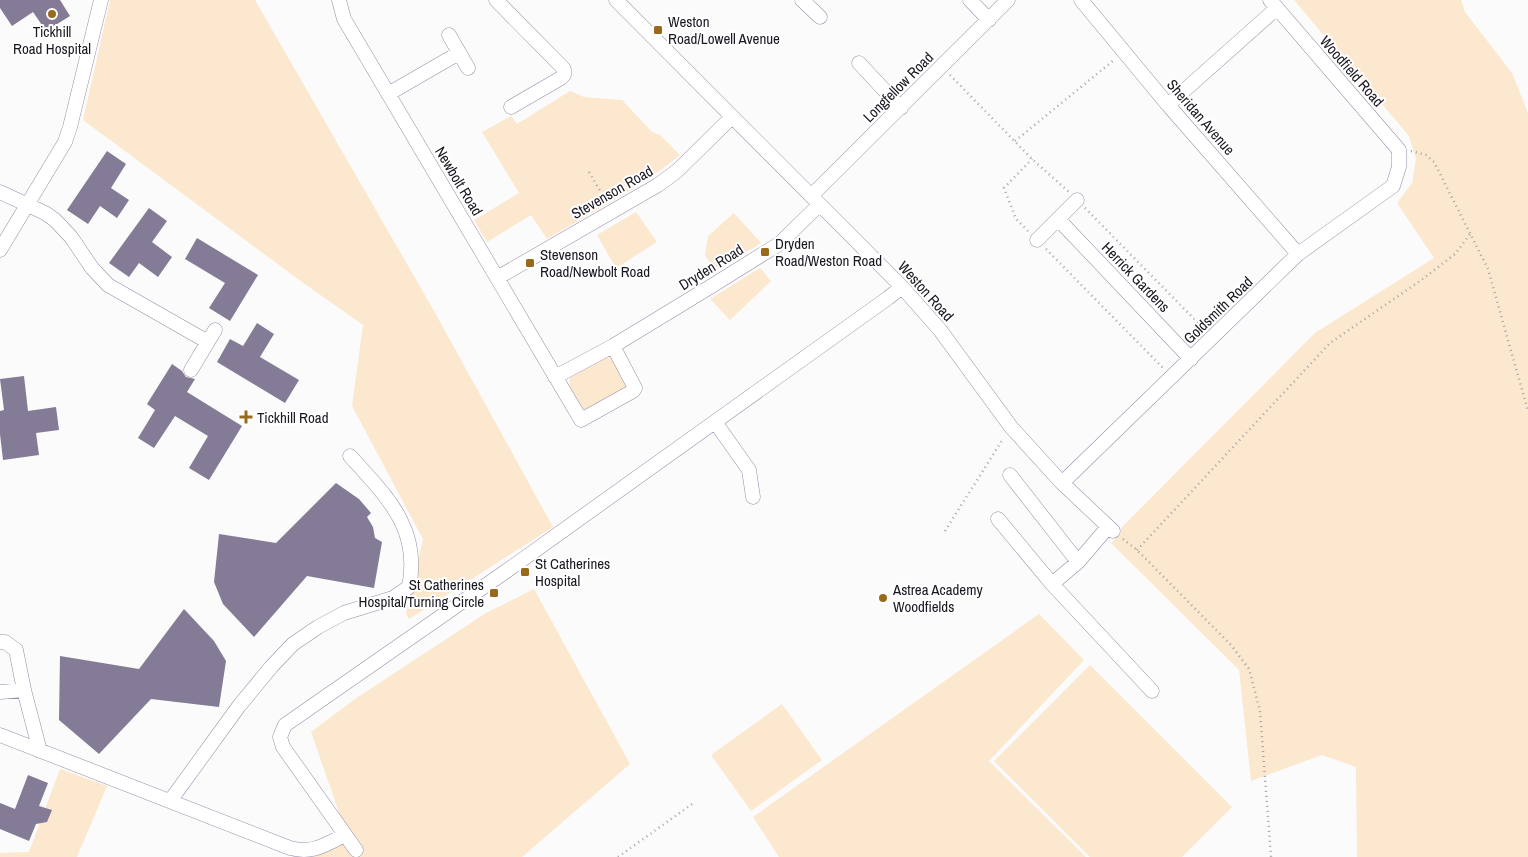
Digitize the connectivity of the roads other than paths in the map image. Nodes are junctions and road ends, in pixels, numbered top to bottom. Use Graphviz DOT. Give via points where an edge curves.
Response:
graph roads {
  1 [pos="101,0"];
  2 [pos="339,0"];
  3 [pos="496,0"];
  4 [pos="616,0"];
  5 [pos="802,0"];
  6 [pos="970,0"];
  7 [pos="1008,0"];
  8 [pos="1081,0"];
  9 [pos="1274,4"];
  10 [pos="820,18"];
  11 [pos="989,20"];
  12 [pos="449,35"];
  13 [pos="459,52"];
  14 [pos="859,63"];
  15 [pos="468,68"];
  16 [pos="388,94"];
  17 [pos="1168,105"];
  18 [pos="511,107"];
  19 [pos="901,108"];
  20 [pos="732,117"];
  21 [pos="1399,167"];
  22 [pos="0,192"];
  23 [pos="1077,200"];
  24 [pos="815,201"];
  25 [pos="27,204"];
  26 [pos="1058,219"];
  27 [pos="1037,240"];
  28 [pos="0,250"];
  29 [pos="1298,254"];
  30 [pos="497,278"];
  31 [pos="902,287"];
  32 [pos="215,330"];
  33 [pos="208,342"];
  34 [pos="612,346"];
  35 [pos="1191,358"];
  36 [pos="191,370"];
  37 [pos="555,377"];
  38 [pos="715,422"];
  39 [pos="350,456"];
  40 [pos="1010,475"];
  41 [pos="1062,483"];
  42 [pos="753,497"];
  43 [pos="998,518"];
  44 [pos="1078,562"];
  45 [pos="1052,584"];
  46 [pos="0,642"];
  47 [pos="24,690"];
  48 [pos="1152,691"];
  49 [pos="0,692"];
  50 [pos="0,735"];
  51 [pos="40,751"];
  52 [pos="170,802"];
  53 [pos="345,835"];
  54 [pos="356,850"];
  1 -- 25 [label="street" via="65,142"];
  2 -- 16 [label="street, Newbolt Road" via="344,19"];
  3 -- 18 [label="street" via="564,70 561,78"];
  4 -- 20 [label="street, Weston Road"];
  5 -- 10 [label="street"];
  6 -- 11 [label="street"];
  7 -- 11 [label="street, Longfellow Road"];
  8 -- 17 [label="street, Sheridan Avenue"];
  9 -- 17 [label="street"];
  9 -- 21 [label="street, Woodfield Road" via="1399,150"];
  11 -- 19 [label="street, Longfellow Road"];
  12 -- 13 [label="street"];
  13 -- 15 [label="street"];
  13 -- 16 [label="street"];
  14 -- 19 [label="street"];
  16 -- 30 [label="street, Newbolt Road"];
  17 -- 29 [label="street, Sheridan Avenue"];
  19 -- 24 [label="street, Longfellow Road"];
  20 -- 24 [label="street, Weston Road"];
  20 -- 30 [label="street, Stevenson Road" via="677,171 658,185"];
  21 -- 29 [label="street, Goldsmith Road" via="1394,186"];
  22 -- 25 [label="street"];
  23 -- 26 [label="street"];
  24 -- 31 [label="street, Weston Road"];
  24 -- 34 [label="street, Dryden Road" via="778,244"];
  25 -- 28 [label="street"];
  25 -- 33 [label="street" via="62,227 108,285"];
  26 -- 27 [label="street"];
  26 -- 35 [label="street, Herrick Gardens"];
  29 -- 35 [label="street, Goldsmith Road"];
  30 -- 37 [label="street, Newbolt Road"];
  31 -- 38 [label="street"];
  31 -- 41 [label="street, Weston Road" via="940,330 1011,427"];
  32 -- 33 [label="street"];
  33 -- 36 [label="street"];
  34 -- 37 [label="street, Dryden Road"];
  34 -- 37 [label="street" via="635,388 584,419 578,417"];
  35 -- 41 [label="street, Goldsmith Road"];
  38 -- 42 [label="street" via="749,470"];
  38 -- 53 [label="street" via="285,725 280,737 283,747"];
  39 -- 52 [label="street" via="383,492 402,523 410,542 413,569 409,587 393,598 344,613 293,644 239,706"];
  40 -- 44 [label="street"];
  41 -- 44 [label="street, Weston Road" via="1110,529"];
  43 -- 45 [label="street"];
  44 -- 45 [label="street"];
  45 -- 48 [label="street"];
  46 -- 47 [label="street" via="16,650"];
  47 -- 49 [label="street"];
  47 -- 51 [label="street"];
  50 -- 51 [label="street"];
  51 -- 52 [label="street"];
  52 -- 53 [label="street" via="302,851 315,849"];
  53 -- 54 [label="street"];
}
